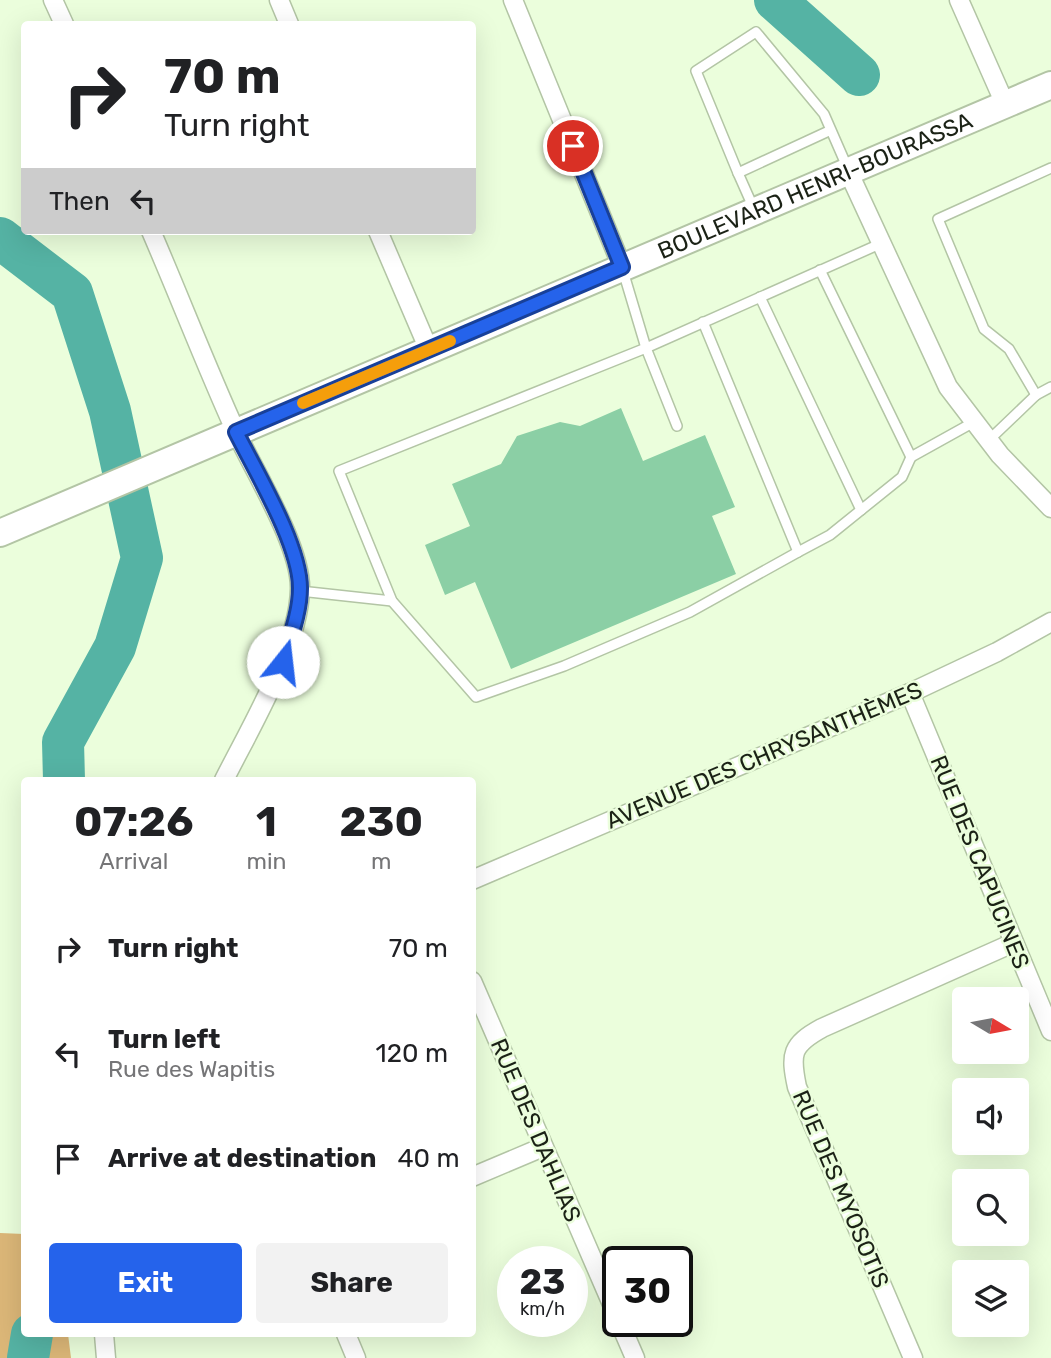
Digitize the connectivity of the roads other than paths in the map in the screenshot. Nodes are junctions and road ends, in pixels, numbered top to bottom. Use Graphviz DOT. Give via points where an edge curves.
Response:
graph roads {
  1 [pos="53,0"];
  2 [pos="279,0"];
  3 [pos="513,0"];
  4 [pos="959,0"];
  5 [pos="63,21"];
  6 [pos="288,21"];
  7 [pos="1051,85"];
  8 [pos="1005,104"];
  9 [pos="831,130"];
  10 [pos="1051,168"];
  11 [pos="849,171"];
  12 [pos="738,173"];
  13 [pos="755,212"];
  14 [pos="153,235"];
  15 [pos="380,235"];
  16 [pos="882,243"];
  17 [pos="622,267"];
  18 [pos="820,270"];
  19 [pos="760,297"];
  20 [pos="703,322"];
  21 [pos="646,348"];
  22 [pos="429,350"];
  23 [pos="1051,387"];
  24 [pos="1036,396"];
  25 [pos="974,422"];
  26 [pos="677,426"];
  27 [pos="236,432"];
  28 [pos="989,440"];
  29 [pos="911,457"];
  30 [pos="1051,509"];
  31 [pos="861,510"];
  32 [pos="0,533"];
  33 [pos="798,552"];
  34 [pos="300,591"];
  35 [pos="392,601"];
  36 [pos="1051,622"];
  37 [pos="910,693"];
  38 [pos="226,777"];
  39 [pos="476,878"];
  40 [pos="1013,943"];
  41 [pos="476,990"];
  42 [pos="1051,1031"];
  43 [pos="543,1147"];
  44 [pos="476,1175"];
  45 [pos="602,1283"];
  46 [pos="104,1337"];
  47 [pos="347,1337"];
  48 [pos="626,1337"];
  49 [pos="106,1358"];
  50 [pos="356,1358"];
  51 [pos="635,1358"];
  52 [pos="914,1358"];
  1 -- 5 [label="street"];
  2 -- 6 [label="street"];
  3 -- 17 [label="street"];
  4 -- 8 [label="street"];
  7 -- 8 [label="main road, BOULEVARD HENRI-BOURASSA"];
  8 -- 11 [label="main road, BOULEVARD HENRI-BOURASSA"];
  9 -- 11 [label="lane"];
  9 -- 12 [label="lane"];
  9 -- 12 [label="lane" via="824,114 756,32 696,71"];
  10 -- 24 [label="lane" via="938,219 984,329 1009,349"];
  11 -- 13 [label="main road, BOULEVARD HENRI-BOURASSA"];
  11 -- 16 [label="street"];
  12 -- 13 [label="lane"];
  13 -- 17 [label="main road, BOULEVARD HENRI-BOURASSA"];
  14 -- 27 [label="street"];
  15 -- 22 [label="street"];
  16 -- 18 [label="lane"];
  16 -- 25 [label="street" via="948,387"];
  17 -- 21 [label="lane"];
  17 -- 22 [label="main road, BOULEVARD HENRI-BOURASSA"];
  18 -- 19 [label="lane"];
  18 -- 29 [label="lane"];
  19 -- 20 [label="lane"];
  19 -- 31 [label="lane"];
  20 -- 21 [label="lane"];
  20 -- 33 [label="lane"];
  21 -- 26 [label="lane"];
  21 -- 35 [label="lane" via="339,471"];
  22 -- 27 [label="main road, BOULEVARD HENRI-BOURASSA"];
  23 -- 24 [label="lane"];
  24 -- 28 [label="lane"];
  25 -- 28 [label="street"];
  25 -- 29 [label="lane"];
  27 -- 32 [label="main road, BOULEVARD HENRI-BOURASSA"];
  27 -- 34 [label="street" via="293,550"];
  28 -- 30 [label="street"];
  29 -- 31 [label="lane" via="902,477"];
  31 -- 33 [label="lane" via="830,535"];
  33 -- 35 [label="lane" via="690,612 564,666 476,696"];
  34 -- 35 [label="lane"];
  34 -- 38 [label="street" via="283,662"];
  36 -- 37 [label="street, AVENUE DES CHRYSANTHÈMES"];
  37 -- 39 [label="street, AVENUE DES CHRYSANTHÈMES"];
  37 -- 40 [label="street, RUE DES CAPUCINES"];
  40 -- 42 [label="street, RUE DES CAPUCINES"];
  40 -- 52 [label="street, RUE DES MYOSOTIS" via="822,1028 794,1049 797,1087"];
  41 -- 43 [label="street, RUE DES DAHLIAS"];
  43 -- 44 [label="street"];
  43 -- 45 [label="street, RUE DES DAHLIAS"];
  46 -- 49 [label="street"];
  47 -- 50 [label="street"];
  48 -- 51 [label="street, RUE DES DAHLIAS"];
}
